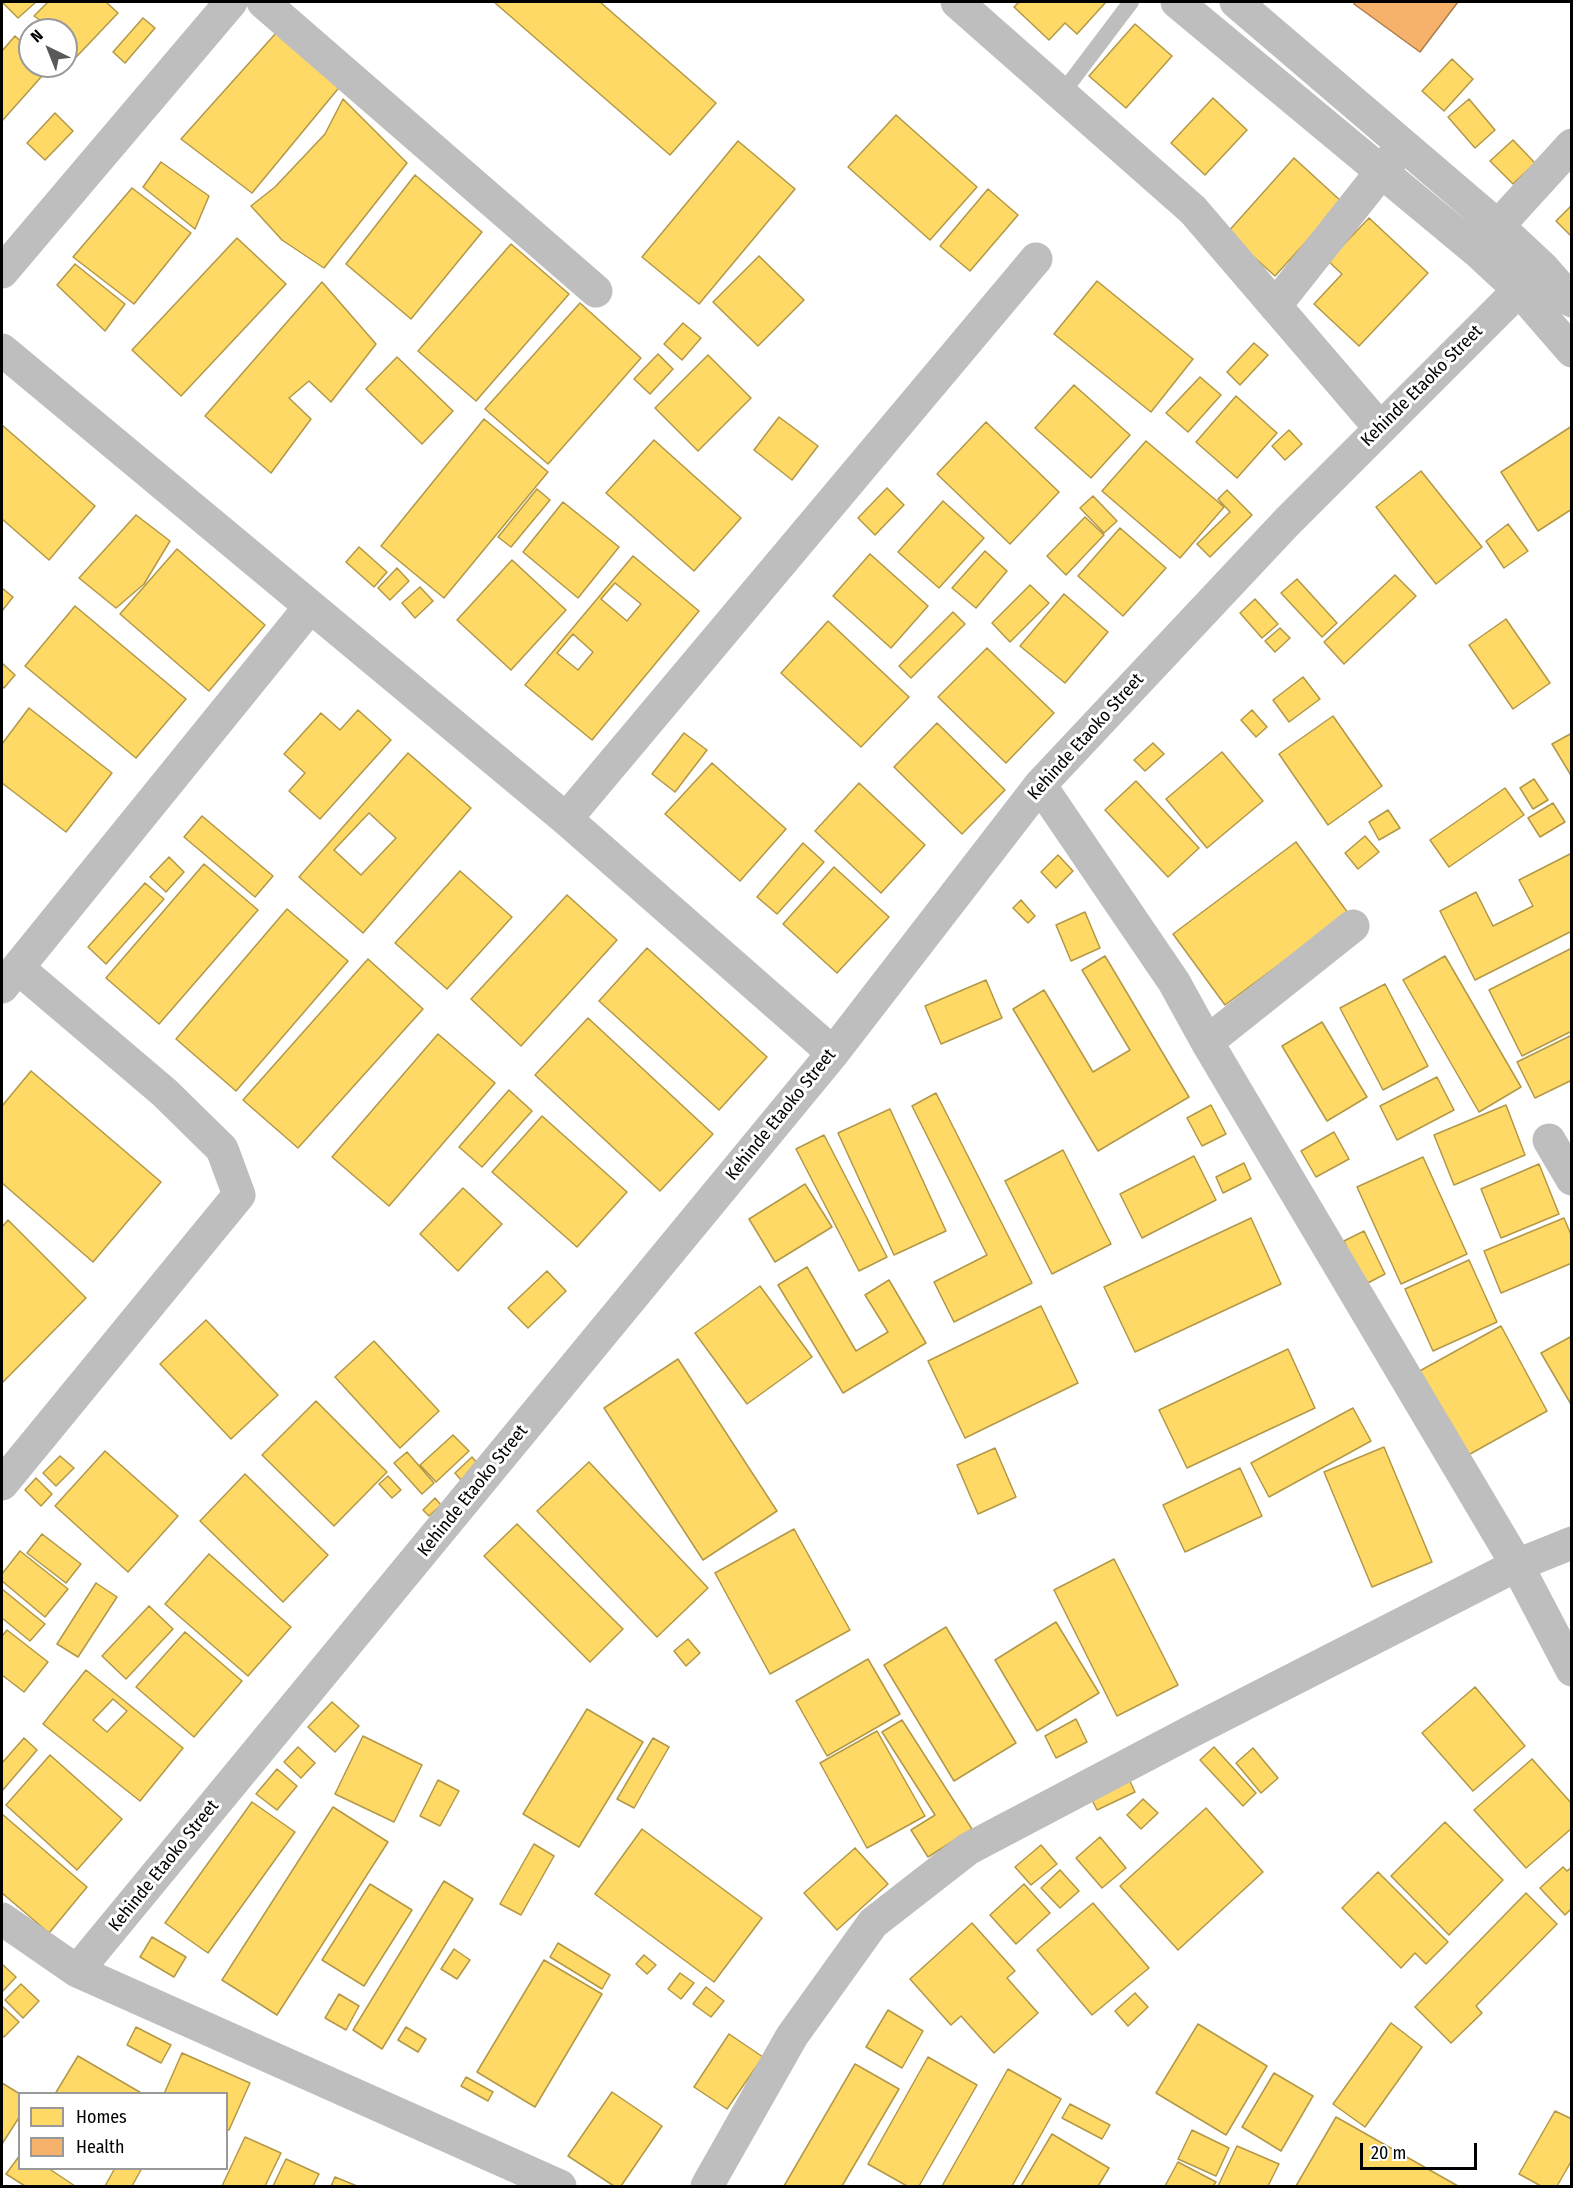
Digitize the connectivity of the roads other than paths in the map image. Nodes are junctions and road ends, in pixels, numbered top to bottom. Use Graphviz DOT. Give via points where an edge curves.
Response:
graph roads {
  1 [pos="231,2"];
  2 [pos="263,2"];
  3 [pos="957,2"];
  4 [pos="1131,2"];
  5 [pos="1177,2"];
  6 [pos="1236,2"];
  7 [pos="1210,12"];
  8 [pos="1060,96"];
  9 [pos="1403,145"];
  10 [pos="1572,145"];
  11 [pos="1381,172"];
  12 [pos="1498,226"];
  13 [pos="1036,259"];
  14 [pos="2,272"];
  15 [pos="1519,290"];
  16 [pos="596,291"];
  17 [pos="1572,301"];
  18 [pos="1275,306"];
  19 [pos="2,350"];
  20 [pos="1572,351"];
  21 [pos="1380,428"];
  22 [pos="310,607"];
  23 [pos="1040,785"];
  24 [pos="566,819"];
  25 [pos="1353,926"];
  26 [pos="10,977"];
  27 [pos="1207,1042"];
  28 [pos="833,1053"];
  29 [pos="1549,1140"];
  30 [pos="1572,1179"];
  31 [pos="2,1484"];
  32 [pos="1572,1543"];
  33 [pos="1517,1565"];
  34 [pos="1572,1670"];
  35 [pos="2,1919"];
  36 [pos="77,1971"];
  37 [pos="560,2187"];
  38 [pos="707,2187"];
  1 -- 14 [label="street"];
  2 -- 16 [label="street"];
  3 -- 8 [label="street"];
  4 -- 8 [label="lane"];
  5 -- 7 [label="street"];
  6 -- 9 [label="street"];
  7 -- 11 [label="street"];
  8 -- 18 [label="street" via="1193,210"];
  9 -- 11 [label="street"];
  9 -- 12 [label="street"];
  10 -- 12 [label="street"];
  11 -- 15 [label="street"];
  11 -- 18 [label="street"];
  12 -- 17 [label="street"];
  13 -- 24 [label="street"];
  15 -- 20 [label="street"];
  15 -- 21 [label="street, Kehinde Etaoko Street"];
  18 -- 21 [label="street"];
  19 -- 22 [label="street"];
  21 -- 23 [label="street, Kehinde Etaoko Street"];
  22 -- 24 [label="street"];
  22 -- 26 [label="street"];
  23 -- 27 [label="street" via="1174,982"];
  23 -- 28 [label="street, Kehinde Etaoko Street"];
  24 -- 28 [label="street"];
  25 -- 27 [label="street"];
  26 -- 31 [label="street" via="165,1093 222,1149 239,1195"];
  27 -- 33 [label="street"];
  28 -- 36 [label="street, Kehinde Etaoko Street"];
  29 -- 30 [label="street"];
  32 -- 33 [label="street"];
  33 -- 34 [label="street"];
  33 -- 38 [label="street" via="969,1849 873,1923 792,2036"];
  35 -- 36 [label="street"];
  36 -- 37 [label="street"];
}
